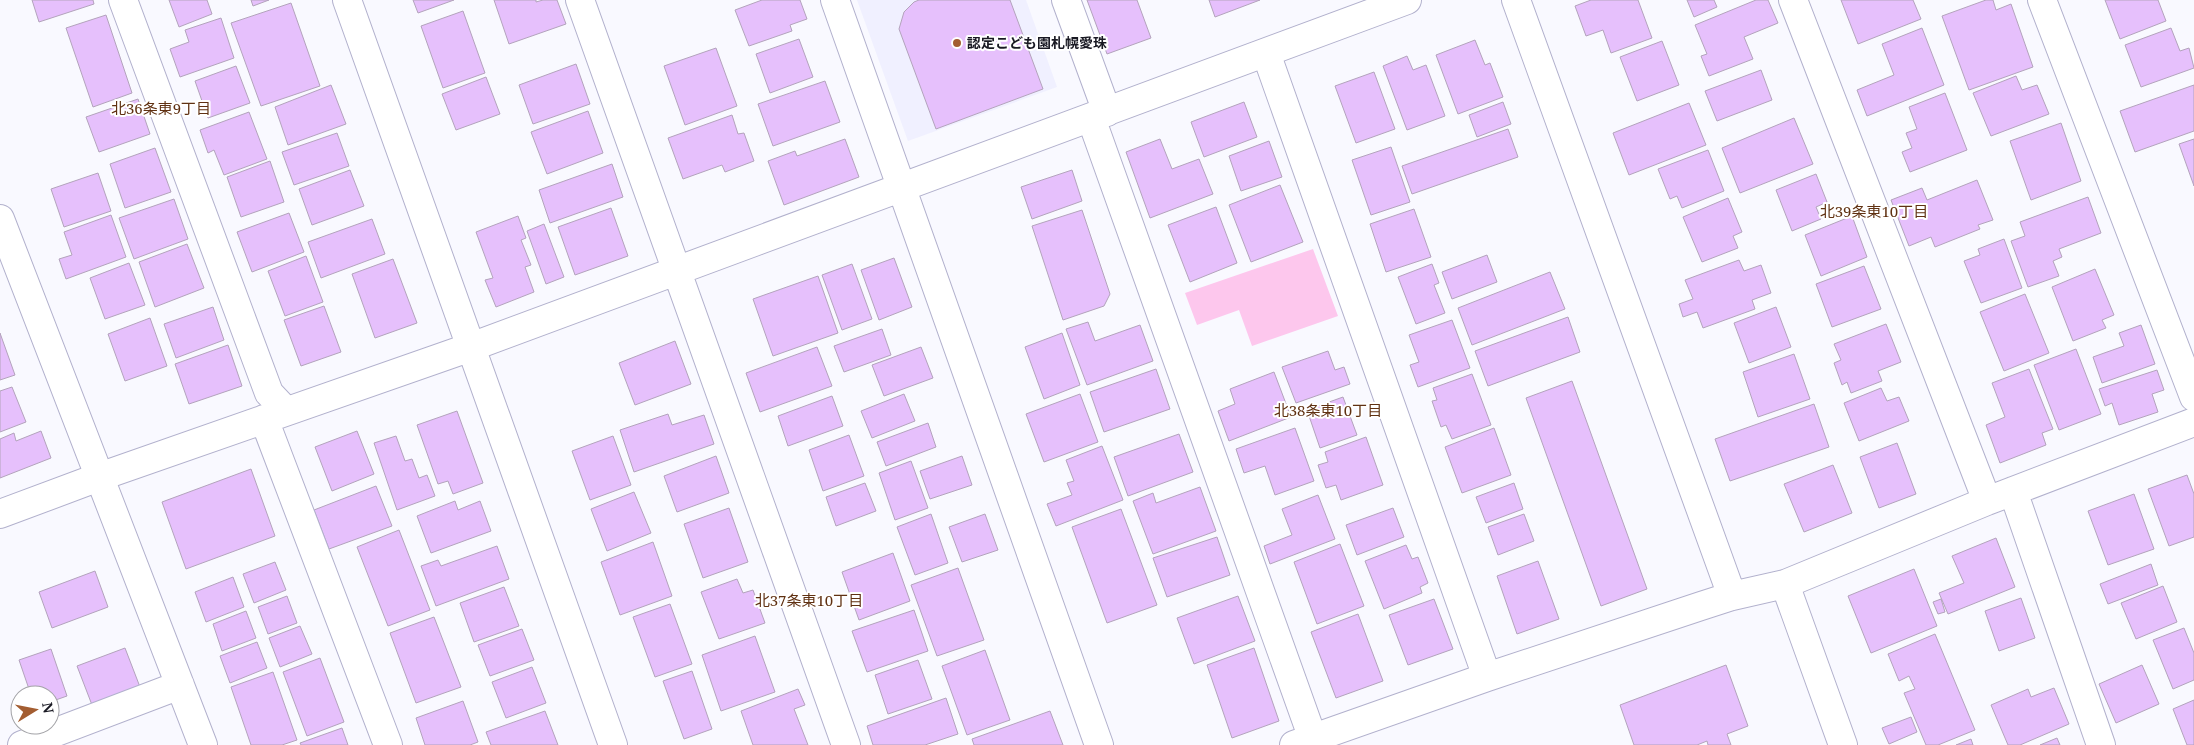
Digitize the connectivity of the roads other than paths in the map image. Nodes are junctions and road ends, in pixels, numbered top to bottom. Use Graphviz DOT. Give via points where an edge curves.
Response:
graph roads {
  1 [pos="123,0"];
  2 [pos="347,0"];
  3 [pos="580,0"];
  4 [pos="835,0"];
  5 [pos="1066,0"];
  6 [pos="1407,0"];
  7 [pos="1516,0"];
  8 [pos="1794,0"];
  9 [pos="2042,0"];
  10 [pos="1266,53"];
  11 [pos="1099,115"];
  12 [pos="903,189"];
  13 [pos="0,220"];
  14 [pos="6,251"];
  15 [pos="677,272"];
  16 [pos="471,347"];
  17 [pos="2194,397"];
  18 [pos="275,415"];
  19 [pos="2194,422"];
  20 [pos="99,477"];
  21 [pos="2013,491"];
  22 [pos="1988,501"];
  23 [pos="0,514"];
  24 [pos="1786,584"];
  25 [pos="1732,596"];
  26 [pos="1487,677"];
  27 [pos="180,685"];
  28 [pos="1303,742"];
  29 [pos="22,745"];
  30 [pos="203,745"];
  31 [pos="388,745"];
  32 [pos="613,745"];
  33 [pos="846,745"];
  34 [pos="1099,745"];
  35 [pos="1843,745"];
  36 [pos="2101,745"];
  1 -- 18 [label="street"];
  2 -- 16 [label="street"];
  3 -- 15 [label="street"];
  4 -- 12 [label="street"];
  5 -- 11 [label="street"];
  6 -- 10 [label="street"];
  7 -- 25 [label="street"];
  8 -- 22 [label="street"];
  9 -- 17 [label="street"];
  10 -- 11 [label="street"];
  10 -- 26 [label="street"];
  11 -- 12 [label="street"];
  11 -- 28 [label="street"];
  12 -- 15 [label="street"];
  12 -- 34 [label="street"];
  13 -- 14 [label="street"];
  14 -- 20 [label="street"];
  15 -- 16 [label="street"];
  15 -- 33 [label="street"];
  16 -- 18 [label="street"];
  16 -- 32 [label="street"];
  18 -- 20 [label="street"];
  18 -- 31 [label="street"];
  19 -- 21 [label="street"];
  20 -- 23 [label="street"];
  20 -- 27 [label="street"];
  21 -- 22 [label="street"];
  21 -- 36 [label="street"];
  22 -- 24 [label="street"];
  24 -- 25 [label="street"];
  24 -- 35 [label="street"];
  25 -- 26 [label="street"];
  26 -- 28 [label="street"];
  27 -- 29 [label="street"];
  27 -- 30 [label="street"];
}
